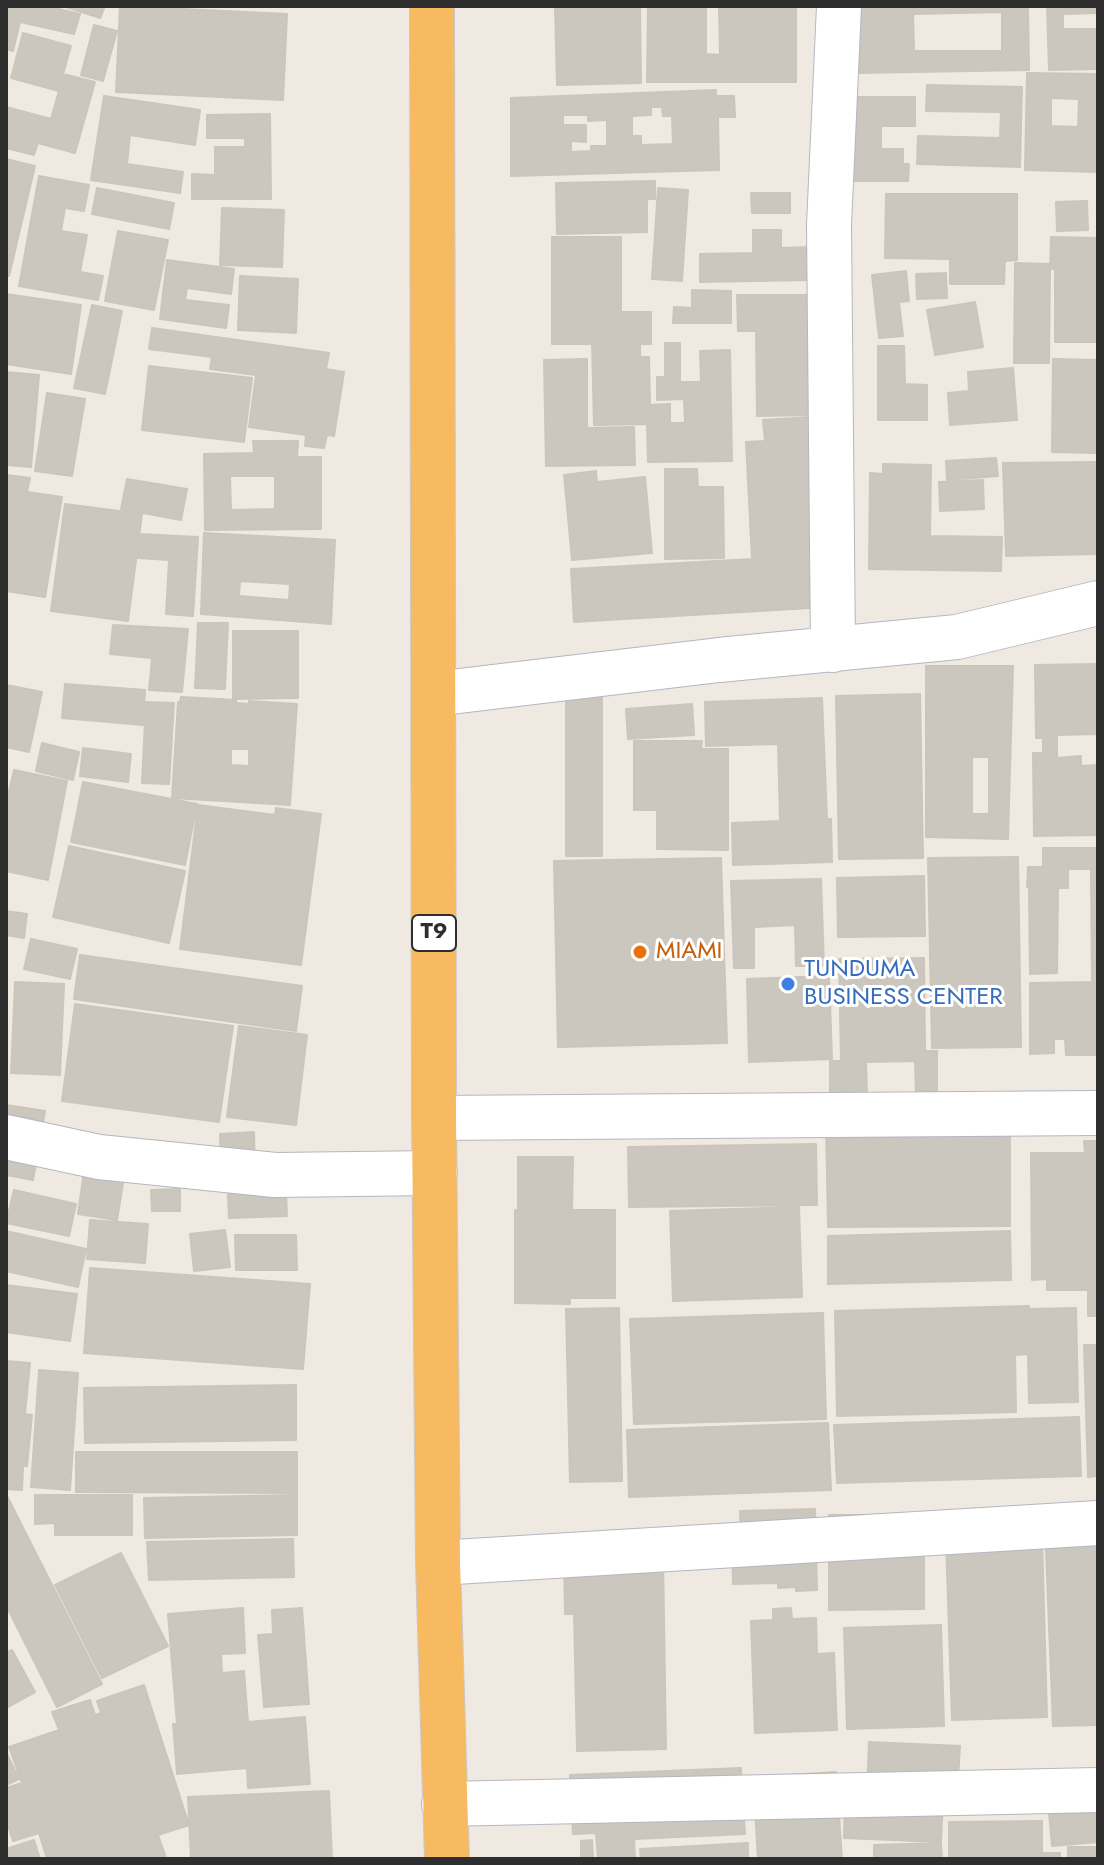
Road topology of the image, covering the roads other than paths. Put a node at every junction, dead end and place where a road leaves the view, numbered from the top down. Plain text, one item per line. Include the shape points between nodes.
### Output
1 (432, 6) edge
2 (839, 6) edge
3 (1098, 603) edge
4 (833, 650) junction
5 (434, 694) junction
6 (1098, 1113) edge
7 (434, 1118) junction
8 (6, 1137) edge
9 (435, 1173) junction
10 (1098, 1523) edge
11 (438, 1563) junction
12 (1098, 1790) edge
13 (444, 1804) junction
14 (447, 1859) edge

1 - 5 highway, T9
2 - 4 street via 829,225
3 - 4 street via 957,637
4 - 5 street
5 - 7 highway, T9
6 - 7 street
7 - 9 highway, T9
8 - 9 street via 99,1157 261,1174
9 - 11 highway, T9
10 - 11 street
11 - 13 highway, T9
12 - 13 street
13 - 14 highway, T9

